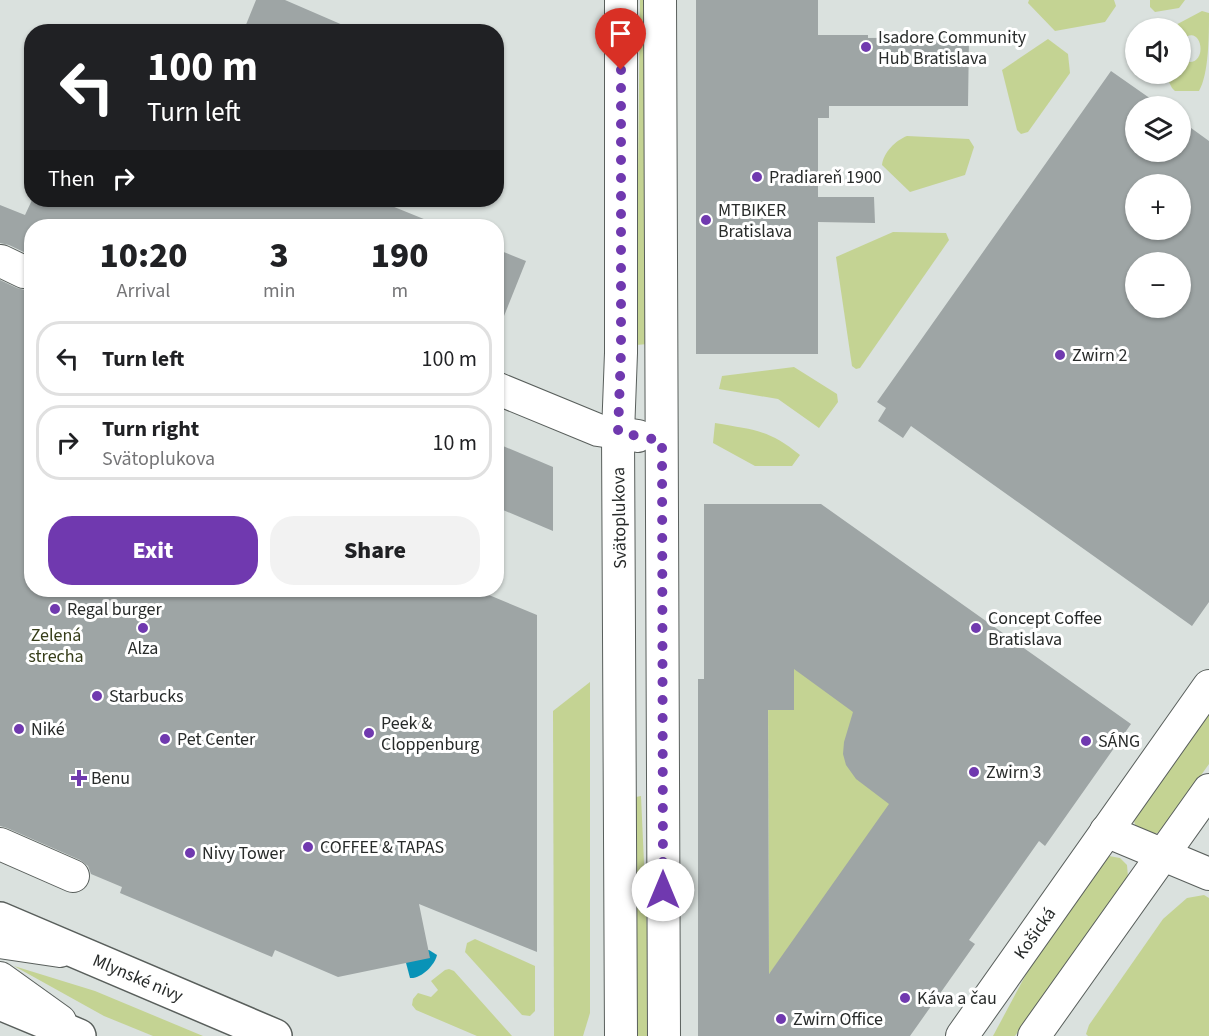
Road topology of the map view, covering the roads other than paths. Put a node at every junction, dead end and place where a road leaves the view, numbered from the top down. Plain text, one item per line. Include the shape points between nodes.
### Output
1 (621, 0) edge
2 (660, 0) edge
3 (504, 391) edge
4 (618, 432) junction
5 (662, 441) junction
6 (1209, 686) edge
7 (1209, 790) edge
8 (1107, 831) junction
9 (0, 844) edge
10 (1163, 855) junction
11 (1209, 874) edge
12 (73, 876) dead end
13 (0, 919) edge
14 (0, 942) edge
15 (85, 954) junction
16 (0, 978) edge
17 (0, 1003) edge
18 (617, 1031) edge
19 (80, 1036) edge
20 (275, 1036) edge
21 (664, 1036) edge
22 (962, 1036) edge
23 (1034, 1036) edge

1 - 4 street, Svätoplukova
2 - 5 street
3 - 4 street via 590,427
4 - 5 street
4 - 18 street, Svätoplukova
5 - 21 street
6 - 8 street, Košická
7 - 10 street
8 - 10 street
8 - 22 street, Košická
9 - 12 street
10 - 11 street
10 - 23 street
13 - 15 main road, Mlynské nivy
14 - 15 street
15 - 20 main road, Mlynské nivy
16 - 19 street
17 - 19 main road

